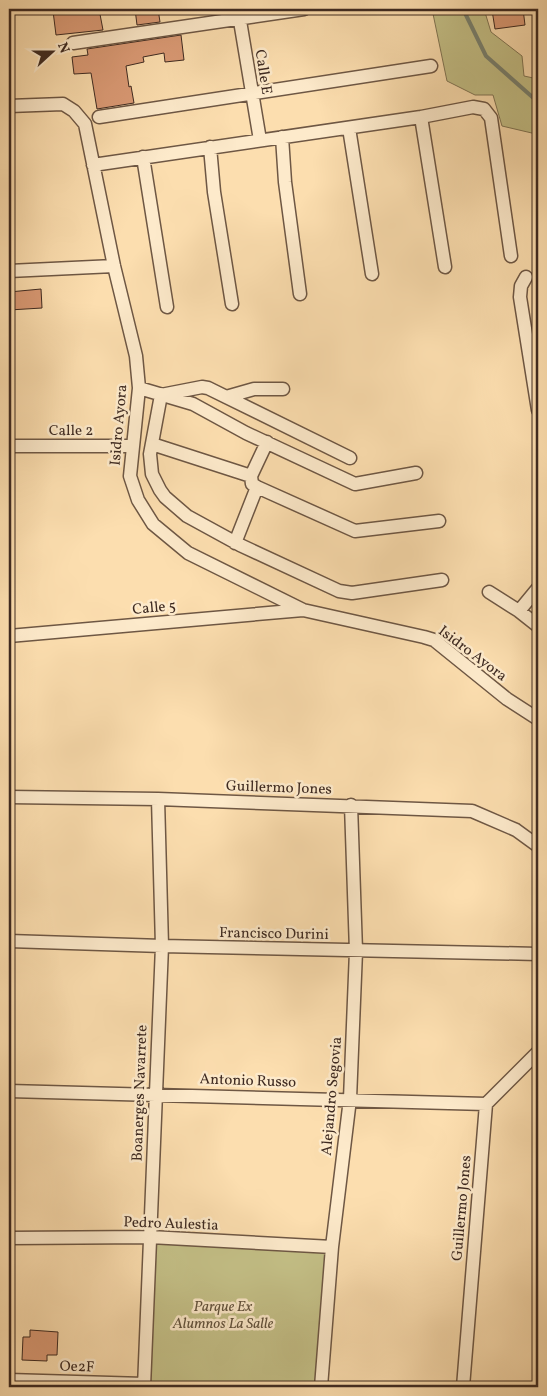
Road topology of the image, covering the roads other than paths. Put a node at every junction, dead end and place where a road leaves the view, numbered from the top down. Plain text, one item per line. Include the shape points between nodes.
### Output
1 (304, 9) edge
2 (238, 13) edge
3 (73, 43) dead end
4 (431, 66) dead end
5 (251, 93) junction
6 (9, 106) edge
7 (99, 117) dead end
8 (421, 117) junction
9 (349, 128) junction
10 (282, 137) junction
11 (260, 140) junction
12 (210, 147) junction
13 (143, 157) junction
14 (93, 165) junction
15 (511, 256) dead end
16 (114, 266) junction
17 (445, 266) dead end
18 (9, 272) edge
19 (372, 274) dead end
20 (526, 278) dead end
21 (300, 294) dead end
22 (232, 304) dead end
23 (167, 307) dead end
24 (533, 337) edge
25 (139, 388) junction
26 (283, 389) dead end
27 (161, 395) junction
28 (226, 397) junction
29 (538, 410) edge
30 (267, 442) junction
31 (152, 444) junction
32 (9, 446) edge
33 (132, 446) junction
34 (350, 458) dead end
35 (416, 473) dead end
36 (254, 481) junction
37 (438, 521) dead end
38 (235, 543) junction
39 (442, 580) dead end
40 (538, 588) edge
41 (489, 592) dead end
42 (303, 610) junction
43 (519, 611) junction
44 (538, 626) edge
45 (9, 636) edge
46 (538, 719) edge
47 (9, 797) edge
48 (158, 799) junction
49 (351, 805) junction
50 (538, 846) edge
51 (9, 941) edge
52 (162, 946) junction
53 (356, 951) junction
54 (538, 954) edge
55 (538, 1052) edge
56 (9, 1091) edge
57 (155, 1094) junction
58 (350, 1099) junction
59 (486, 1104) junction
60 (150, 1237) junction
61 (9, 1238) edge
62 (332, 1247) junction
63 (9, 1380) edge
64 (144, 1386) edge
65 (321, 1387) edge
66 (463, 1387) edge

1 - 2 street
2 - 3 street
2 - 5 street, Calle E
4 - 5 street
5 - 7 street
5 - 11 street, Calle E
6 - 14 street, Isidro Ayora via 63,104 74,111 85,124
8 - 9 street
8 - 15 street via 473,107 484,109 491,118
8 - 17 street
9 - 10 street
9 - 19 street
10 - 11 street
10 - 21 street
11 - 12 street
12 - 13 street
12 - 22 street
13 - 14 street
13 - 23 street
14 - 16 street, Isidro Ayora
16 - 18 street
16 - 25 street, Isidro Ayora via 136,356
20 - 24 street via 520,292
24 - 29 street
25 - 27 street
25 - 33 street, Isidro Ayora
26 - 28 street via 254,389
27 - 28 street via 202,387
27 - 30 street via 193,404
27 - 31 street
28 - 34 street
30 - 35 street via 354,484
30 - 36 street
31 - 36 street
31 - 38 street via 152,474 165,497 187,516
32 - 33 street, Calle 2
33 - 42 street, Isidro Ayora via 130,476 138,500 153,524 188,553
36 - 37 street via 355,531
36 - 38 street
38 - 39 street via 344,592
40 - 43 street
41 - 43 street
42 - 45 street, Calle 5
42 - 46 street, Isidro Ayora via 434,640 507,699
43 - 44 street
47 - 48 street, Guillermo Jones
48 - 49 street, Guillermo Jones
48 - 52 street, Boanerges Navarrete
49 - 50 street, Guillermo Jones via 472,811 516,830
49 - 53 street, Alejandro Segovia
51 - 52 street, Francisco Durini
52 - 53 street, Francisco Durini
52 - 57 street, Boanerges Navarrete
53 - 54 street, Francisco Durini
53 - 58 street, Alejandro Segovia
55 - 59 street
56 - 57 street, Antonio Russo
57 - 58 street, Antonio Russo
57 - 60 street, Boanerges Navarrete
58 - 59 street, Antonio Russo
58 - 62 street, Alejandro Segovia
59 - 66 street, Guillermo Jones
60 - 61 street, Pedro Aulestia
60 - 62 street, Pedro Aulestia
60 - 64 street, Boanerges Navarrete
62 - 65 street, Alejandro Segovia
63 - 64 street, Oe2F

